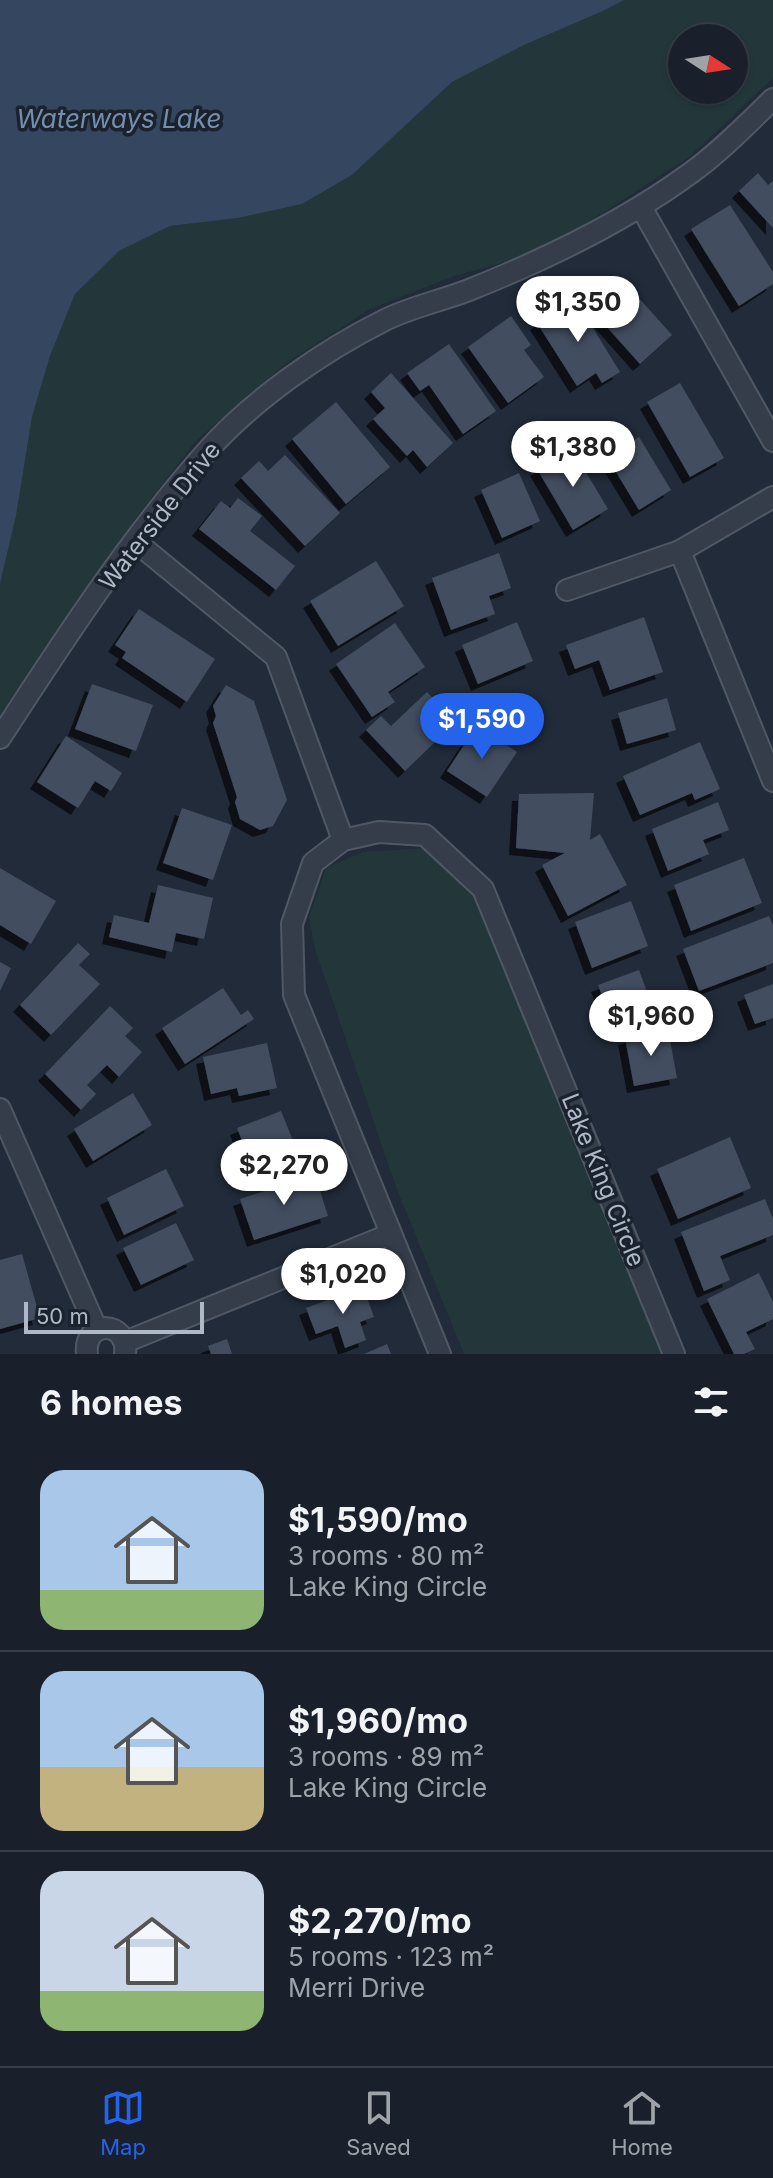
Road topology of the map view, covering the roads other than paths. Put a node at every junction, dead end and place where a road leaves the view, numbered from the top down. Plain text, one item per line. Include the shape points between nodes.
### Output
1 (773, 99) edge
2 (641, 207) junction
3 (773, 441) edge
4 (773, 497) edge
5 (136, 542) junction
6 (680, 551) junction
7 (567, 590) dead end
8 (0, 738) edge
9 (773, 781) edge
10 (343, 840) junction
11 (0, 1109) edge
12 (391, 1234) junction
13 (97, 1330) junction
14 (125, 1348) edge
15 (87, 1354) edge
16 (440, 1354) edge
17 (674, 1354) edge

1 - 2 street, Waterside Drive via 695,170
2 - 3 street
2 - 5 street, Waterside Drive via 469,290 385,320 321,358 270,394 210,448
4 - 6 street
5 - 8 street, Waterside Drive
5 - 10 street via 276,657
6 - 7 street
6 - 9 street
10 - 12 street, Lake King Circle via 313,863 292,924 294,995
10 - 17 street, Lake King Circle via 379,832 425,835 483,889
11 - 13 street
12 - 14 street
12 - 16 street, Lake King Circle
13 - 14 street via 115,1330
13 - 15 street via 88,1339

